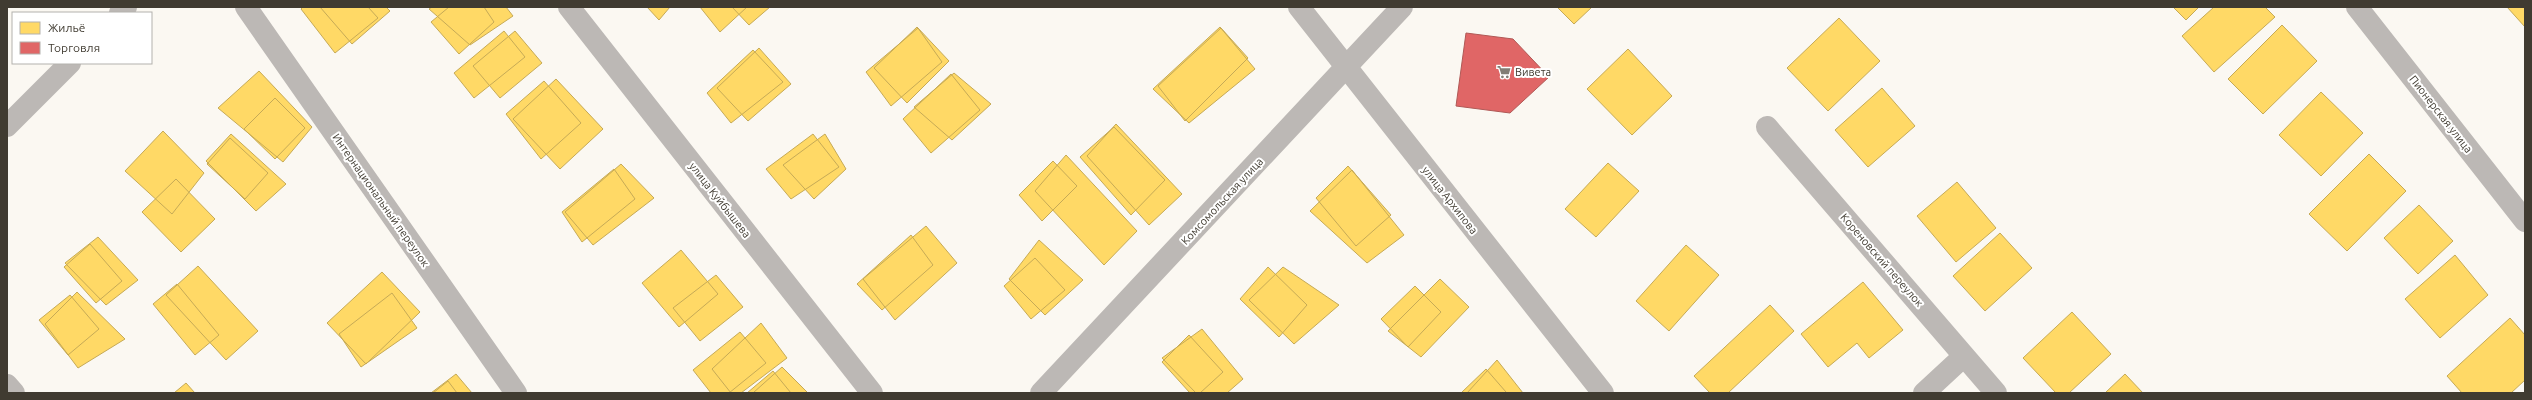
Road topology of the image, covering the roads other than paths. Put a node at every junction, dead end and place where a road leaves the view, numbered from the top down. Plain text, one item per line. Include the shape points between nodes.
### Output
1 (246, 7) edge
2 (569, 7) edge
3 (1299, 7) edge
4 (1402, 7) edge
5 (2357, 7) edge
6 (69, 64) edge
7 (1346, 68) junction
8 (7, 126) edge
9 (1767, 127) dead end
10 (2525, 220) edge
11 (1964, 356) junction
12 (7, 385) edge
13 (14, 393) edge
14 (516, 393) edge
15 (872, 393) edge
16 (1041, 393) edge
17 (1603, 393) edge
18 (1924, 393) edge
19 (1996, 393) edge

1 - 14 street, Интернациональный переулок
2 - 15 street, улица Куйбышева
3 - 7 street, улица Архипова
4 - 7 street, Комсомольская улица
5 - 10 street, Пионерская улица
6 - 8 street
7 - 16 street, Комсомольская улица
7 - 17 street, улица Архипова
9 - 11 street, Кореновский переулок
11 - 18 street
11 - 19 street, Кореновский переулок
12 - 13 street

